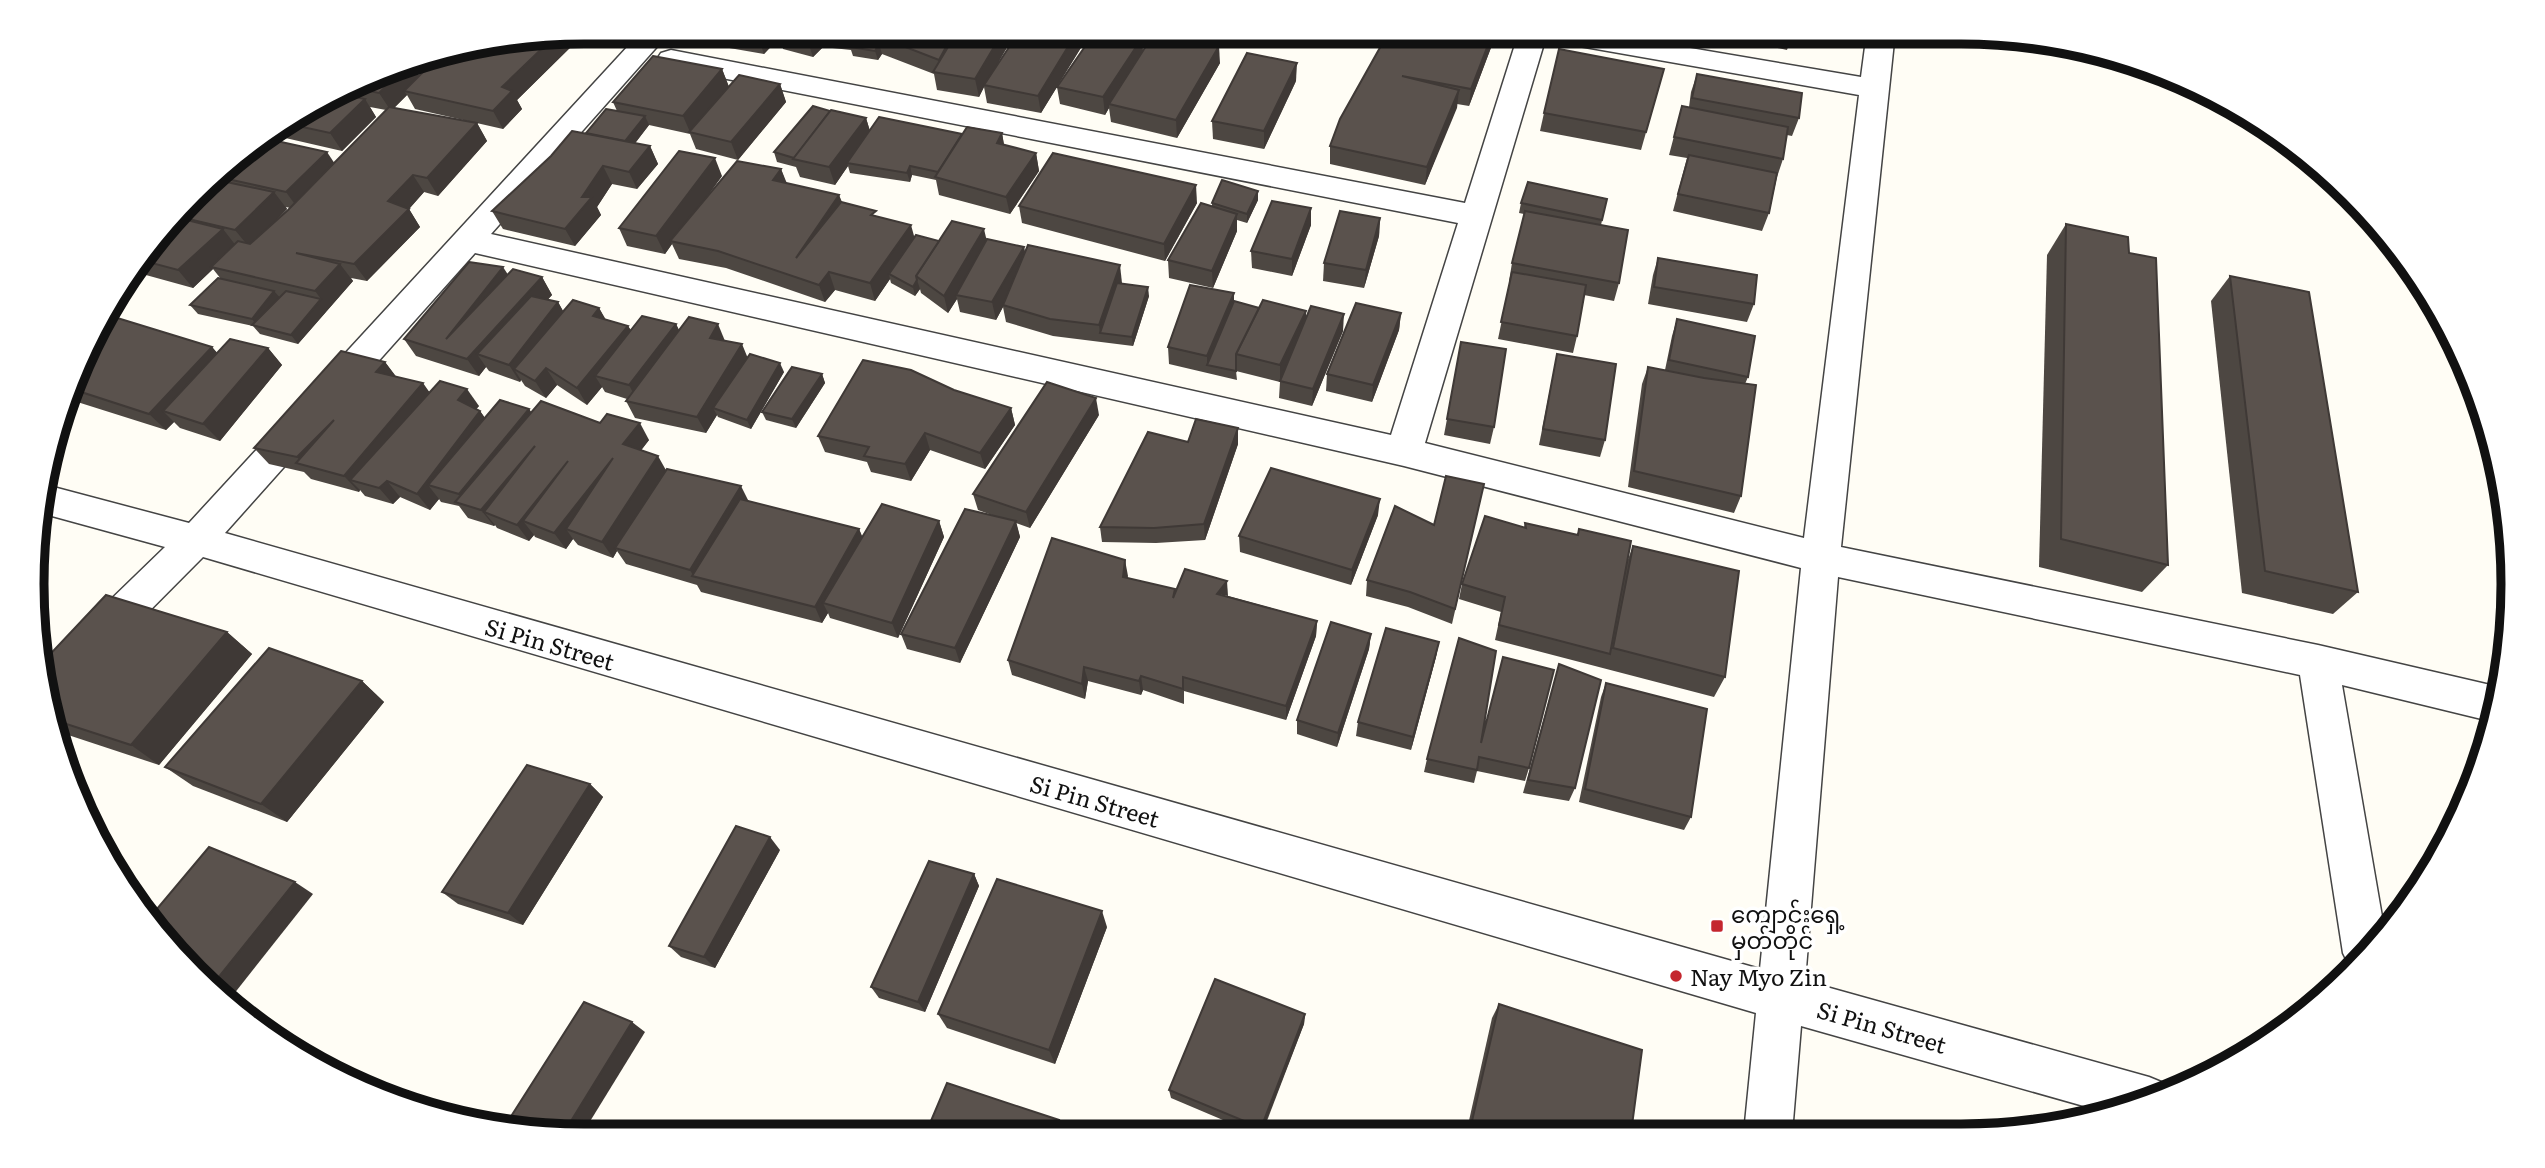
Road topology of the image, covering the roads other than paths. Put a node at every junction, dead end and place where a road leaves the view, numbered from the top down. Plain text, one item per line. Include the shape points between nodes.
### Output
1 (644, 44) edge
2 (656, 44) edge
3 (1529, 44) edge
4 (1619, 44) edge
5 (1880, 44) edge
6 (1874, 88) junction
7 (1476, 216) junction
8 (467, 240) junction
9 (1404, 452) junction
10 (50, 500) edge
11 (197, 540) junction
12 (1821, 558) junction
13 (2318, 662) junction
14 (53, 682) edge
15 (2488, 702) edge
16 (2364, 943) edge
17 (1781, 997) junction
18 (2133, 1097) edge
19 (1769, 1124) edge

1 - 8 street
2 - 7 street
3 - 7 street
4 - 6 street
5 - 6 street
6 - 12 street
7 - 9 street
8 - 9 street
8 - 11 street
9 - 12 street
10 - 11 street, Si Pin Street
11 - 14 street
11 - 17 street, Si Pin Street
12 - 13 street
12 - 17 street
13 - 15 street
13 - 16 street
17 - 18 street, Si Pin Street
17 - 19 street

